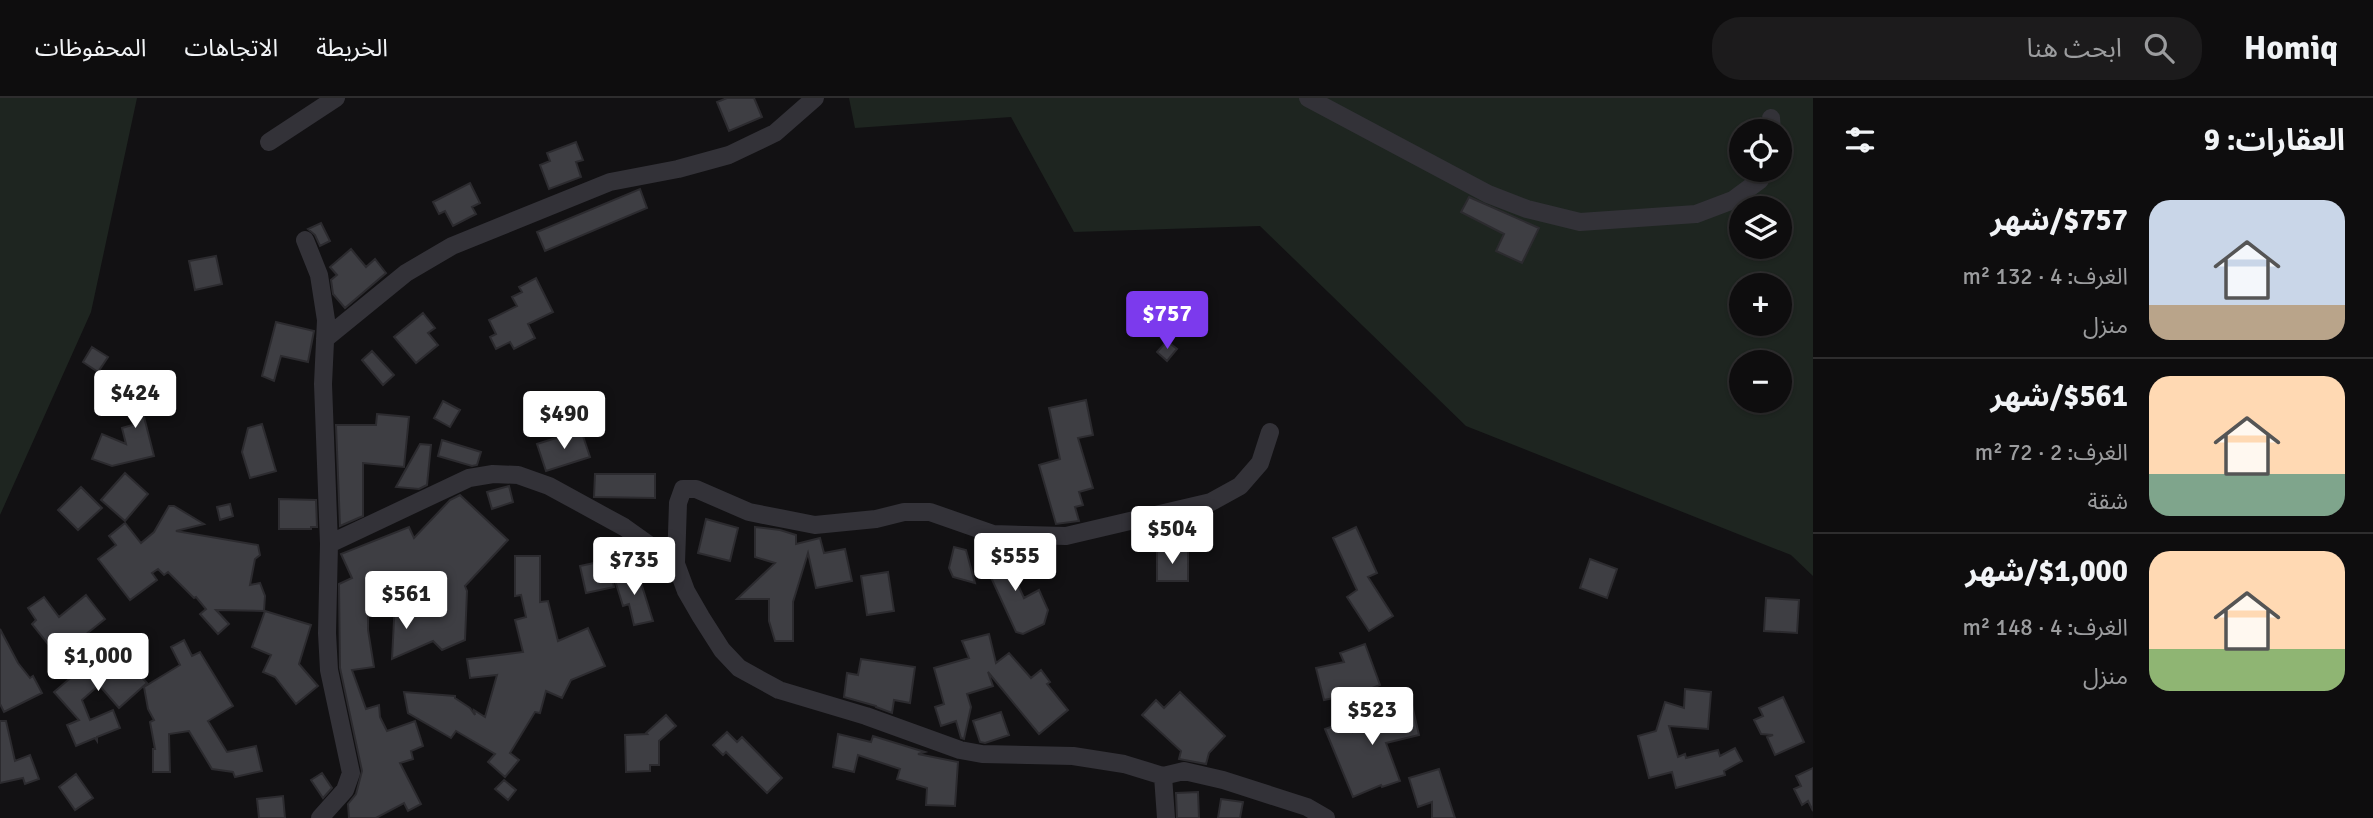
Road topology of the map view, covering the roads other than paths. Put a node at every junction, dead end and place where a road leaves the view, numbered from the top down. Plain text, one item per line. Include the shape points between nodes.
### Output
1 (336, 98) edge
2 (815, 98) edge
3 (1308, 98) edge
4 (269, 142) dead end
5 (1757, 182) edge
6 (305, 240) dead end
7 (325, 339) junction
8 (1270, 432) dead end
9 (329, 544) junction
10 (676, 564) junction
11 (1163, 776) junction
12 (320, 818) edge
13 (1166, 818) edge
14 (1326, 818) edge

1 - 4 street
2 - 7 street via 775,133 729,155 610,182 452,246 406,273
3 - 5 street via 1488,194 1580,222 1696,214 1733,200
6 - 7 street via 319,275
7 - 9 street
8 - 10 street via 1259,463 1240,486 1211,502 1066,536 993,534 930,512 815,526 749,513 696,489 683,489 678,503
9 - 10 street via 469,478 518,475 593,509
9 - 12 street via 329,670 351,773 345,790
10 - 11 street via 686,591 722,649 739,668 779,690 960,750 1073,756
11 - 13 street
11 - 14 street via 1184,772 1223,780 1307,807

